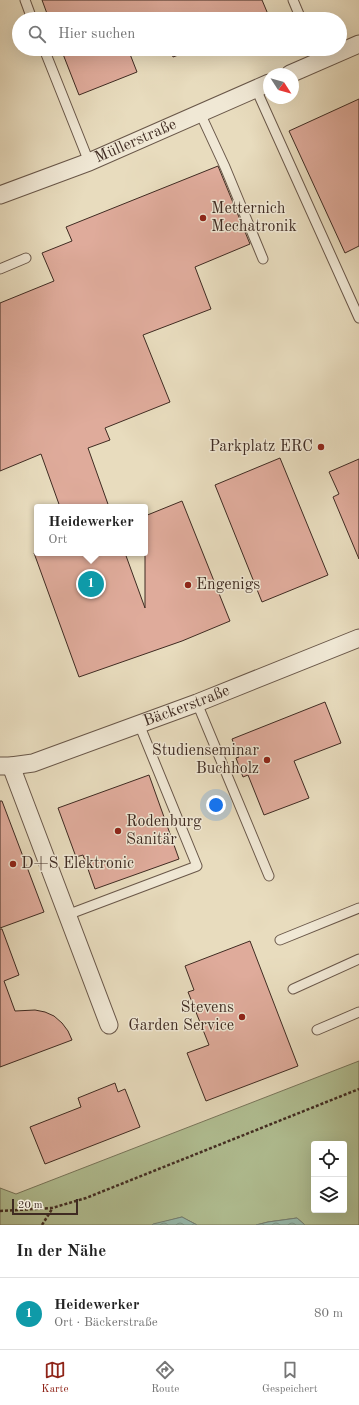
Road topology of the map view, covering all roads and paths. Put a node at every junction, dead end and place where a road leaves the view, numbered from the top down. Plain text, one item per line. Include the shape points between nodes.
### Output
1 (25, 0) edge
2 (293, 0) edge
3 (29, 12) edge
4 (298, 12) edge
5 (359, 44) edge
6 (347, 47) edge
7 (47, 56) edge
8 (315, 56) edge
9 (298, 68) edge
10 (262, 86) edge
11 (200, 113) junction
12 (89, 162) junction
13 (0, 195) edge
14 (26, 258) dead end
15 (263, 260) dead end
16 (0, 269) edge
17 (359, 318) edge
18 (359, 638) edge
19 (197, 703) junction
20 (139, 724) junction
21 (6, 766) edge
22 (269, 876) dead end
23 (359, 908) edge
24 (67, 915) junction
25 (280, 940) dead end
26 (359, 959) edge
27 (293, 989) dead end
28 (359, 1012) edge
29 (109, 1025) dead end
30 (318, 1030) dead end
31 (359, 1089) edge
32 (52, 1208) junction
33 (0, 1211) edge
34 (42, 1225) edge

1 - 3 lane
2 - 4 lane
5 - 6 street
7 - 12 lane
8 - 9 street
10 - 11 street, Müllerstraße
10 - 17 lane
11 - 12 street, Müllerstraße
11 - 15 lane
12 - 13 street, Müllerstraße
14 - 16 lane
18 - 19 street, Bäckerstraße
19 - 20 street, Bäckerstraße
19 - 22 lane
20 - 21 street, Bäckerstraße via 33,763
20 - 24 lane via 196,866
21 - 24 street, Bäckerstraße
23 - 25 lane
24 - 29 street, Bäckerstraße
26 - 27 lane
28 - 30 lane
31 - 32 path via 86,1198
32 - 33 path
32 - 34 path

